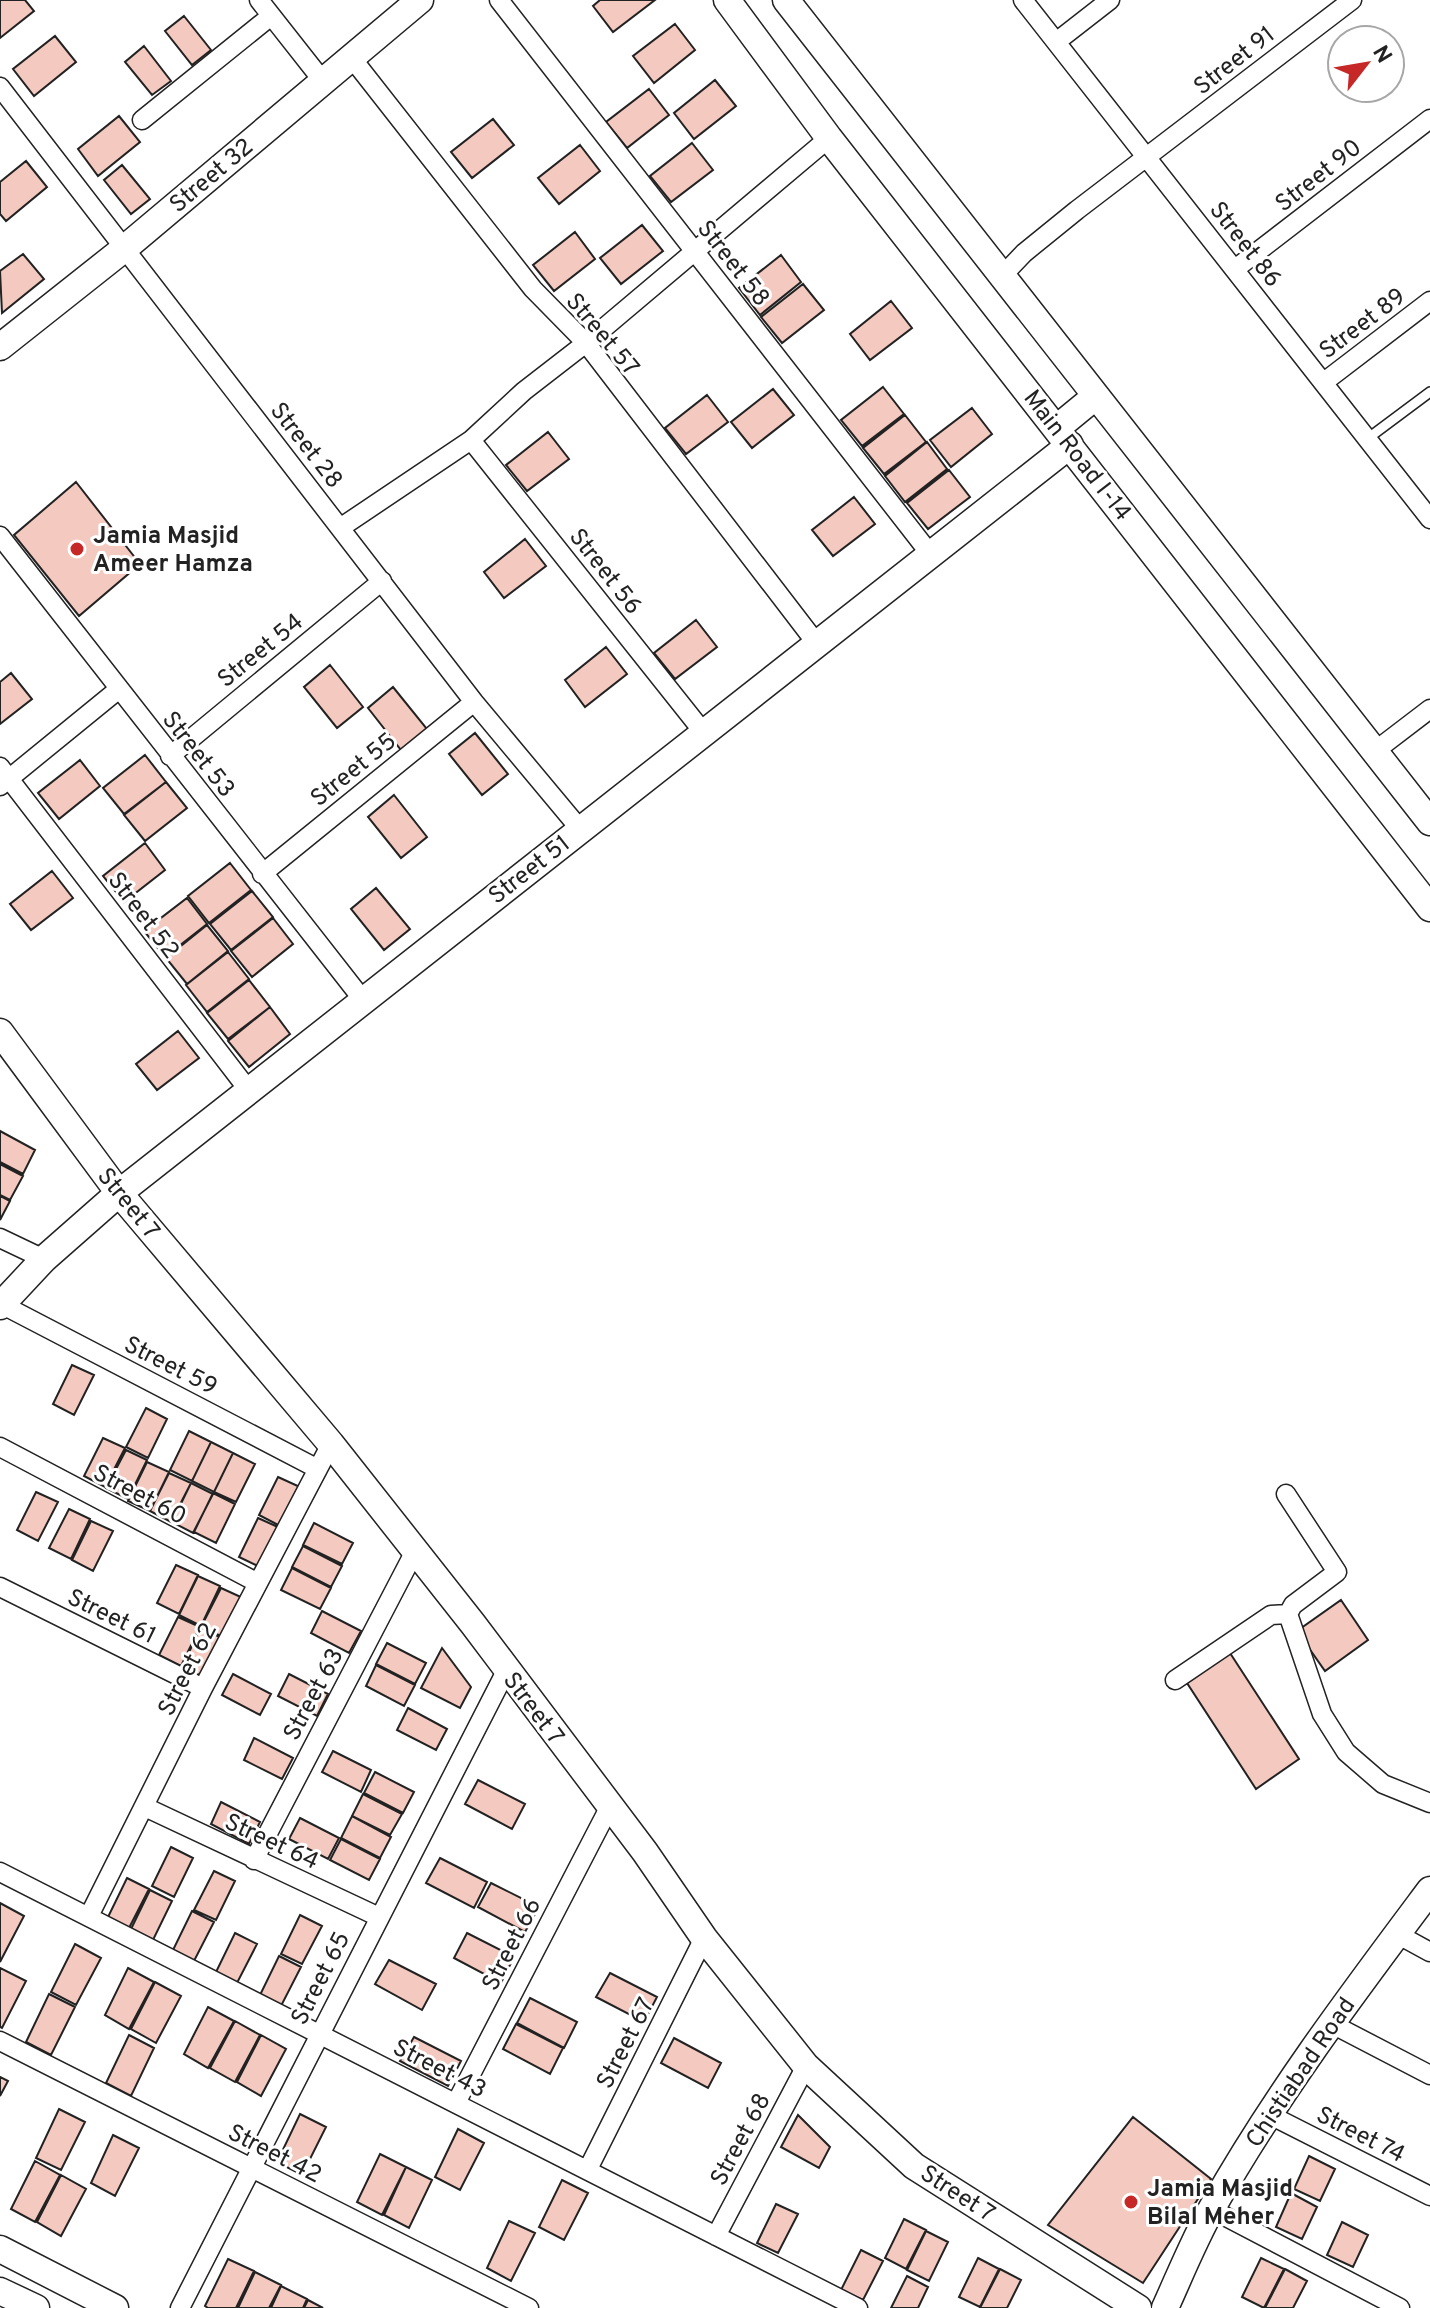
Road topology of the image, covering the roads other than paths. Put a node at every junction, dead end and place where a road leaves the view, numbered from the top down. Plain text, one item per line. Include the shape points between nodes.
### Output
1 (259, 0) edge
2 (420, 0) edge
3 (499, 0) edge
4 (727, 0) edge
5 (786, 0) edge
6 (1023, 0) edge
7 (1110, 0) edge
8 (1352, 0) edge
9 (271, 16) junction
10 (1056, 42) junction
11 (351, 57) junction
12 (322, 80) junction
13 (0, 87) edge
14 (1430, 119) edge
15 (142, 120) dead end
16 (829, 138) junction
17 (1146, 159) junction
18 (125, 248) junction
19 (694, 251) junction
20 (1235, 269) junction
21 (1002, 276) junction
22 (1430, 301) edge
23 (2, 343) edge
24 (586, 343) junction
25 (1324, 382) junction
26 (1430, 392) edge
27 (1096, 396) junction
28 (1064, 436) junction
29 (1367, 439) junction
30 (471, 440) junction
31 (1430, 519) edge
32 (340, 528) junction
33 (0, 536) edge
34 (931, 555) junction
35 (382, 581) junction
36 (817, 644) junction
37 (119, 689) junction
38 (474, 702) junction
39 (1430, 709) edge
40 (704, 733) junction
41 (1375, 751) junction
42 (170, 756) junction
43 (3, 777) edge
44 (1430, 822) edge
45 (580, 829) junction
46 (262, 874) junction
47 (1430, 908) edge
48 (363, 1000) junction
49 (3, 1045) edge
50 (250, 1092) junction
51 (119, 1193) junction
52 (0, 1238) edge
53 (44, 1259) junction
54 (1, 1305) edge
55 (331, 1444) junction
56 (0, 1447) edge
57 (318, 1469) junction
58 (1286, 1494) dead end
59 (415, 1551) junction
60 (258, 1583) junction
61 (0, 1587) edge
62 (1288, 1614) junction
63 (506, 1671) junction
64 (1175, 1680) dead end
65 (203, 1688) junction
66 (1430, 1803) edge
67 (610, 1806) junction
68 (145, 1807) junction
69 (254, 1860) junction
70 (0, 1872) edge
71 (1430, 1890) edge
72 (89, 1916) junction
73 (379, 1917) junction
74 (1397, 1934) junction
75 (704, 1938) junction
76 (1430, 1952) edge
77 (1330, 2023) junction
78 (318, 2034) junction
79 (0, 2041) edge
80 (806, 2066) junction
81 (1430, 2075) edge
82 (456, 2103) junction
83 (1270, 2115) junction
84 (251, 2168) junction
85 (588, 2169) junction
86 (1430, 2196) edge
87 (1211, 2209) junction
88 (716, 2236) junction
89 (0, 2249) edge
90 (0, 2291) edge
91 (36, 2308) edge
92 (115, 2308) edge
93 (180, 2308) edge
94 (529, 2308) edge
95 (858, 2308) edge
96 (1138, 2308) edge
97 (1165, 2308) edge
98 (1400, 2308) edge

1 - 9 street
2 - 11 street, Street 32
3 - 19 street, Street 58
4 - 16 street, Main Road I-14
5 - 21 street
6 - 10 street, Street 86
7 - 10 street
8 - 17 street, Street 91
9 - 12 street
9 - 15 street
10 - 17 street, Street 86
11 - 12 street, Street 32
11 - 24 street, Street 57 via 533,289
12 - 18 street, Street 32
13 - 18 street, Street 28
14 - 20 street, Street 90
16 - 19 street
16 - 28 street, Main Road I-14
17 - 20 street, Street 86
17 - 21 street, Street 91 via 1051,231
18 - 23 street, Street 32
18 - 32 street, Street 28
19 - 24 street
19 - 34 street, Street 58
20 - 25 street, Street 86
21 - 27 street
22 - 25 street, Street 89
24 - 30 street
24 - 36 street, Street 57
25 - 29 street, Street 86
26 - 29 lane
27 - 28 street, Street 51
27 - 41 street
28 - 34 street, Street 51
28 - 47 street, Main Road I-14
29 - 31 street, Street 86
30 - 32 street
30 - 40 street, Street 56
32 - 35 street, Street 28
33 - 37 street, Street 53
34 - 36 street, Street 51
35 - 38 street, Street 28
35 - 42 street, Street 54
36 - 40 street, Street 51
37 - 42 street, Street 53
37 - 43 street
38 - 45 street, Street 28
38 - 46 street, Street 55
39 - 41 street
40 - 45 street, Street 51
41 - 44 street
42 - 46 street, Street 53
43 - 50 street, Street 52
45 - 48 street, Street 51
46 - 48 street, Street 53
48 - 50 street, Street 51
49 - 51 street, Street 7
50 - 51 street, Street 51
51 - 53 street, Street 51
51 - 55 street, Street 7
52 - 53 street
53 - 54 street, Street 51
54 - 57 street, Street 59
55 - 57 street, Street 62
55 - 59 street, Street 7
56 - 60 street, Street 60
57 - 60 street, Street 62
58 - 62 street via 1337,1572
59 - 63 street, Street 7
59 - 69 street, Street 63
60 - 65 street, Street 62
61 - 65 street, Street 61
62 - 64 street via 1271,1615
62 - 66 street via 1322,1714 1346,1752 1383,1784
63 - 67 street, Street 7
63 - 73 street, Street 65
65 - 68 street, Street 62
67 - 75 street, Street 7
67 - 82 street, Street 66
68 - 69 street, Street 64
68 - 72 street, Street 62
69 - 73 street, Street 64
70 - 72 street, Street 43
71 - 74 street, Chistiabad Road
72 - 78 street, Street 43
73 - 78 street, Street 65
74 - 76 street
74 - 77 street, Chistiabad Road
75 - 80 street, Street 7
75 - 85 street, Street 67
77 - 81 street
77 - 83 street, Chistiabad Road
78 - 82 street, Street 43
78 - 84 street, Street 65
79 - 84 street, Street 42
80 - 88 street, Street 68
80 - 96 street, Street 7 via 914,2166
82 - 85 street, Street 43
83 - 86 street, Street 74
83 - 87 street, Chistiabad Road
84 - 93 street, Street 65
84 - 94 street, Street 42
85 - 88 street, Street 43
87 - 97 street, Chistiabad Road
87 - 98 street
88 - 95 street, Street 43
89 - 92 street
90 - 91 street

